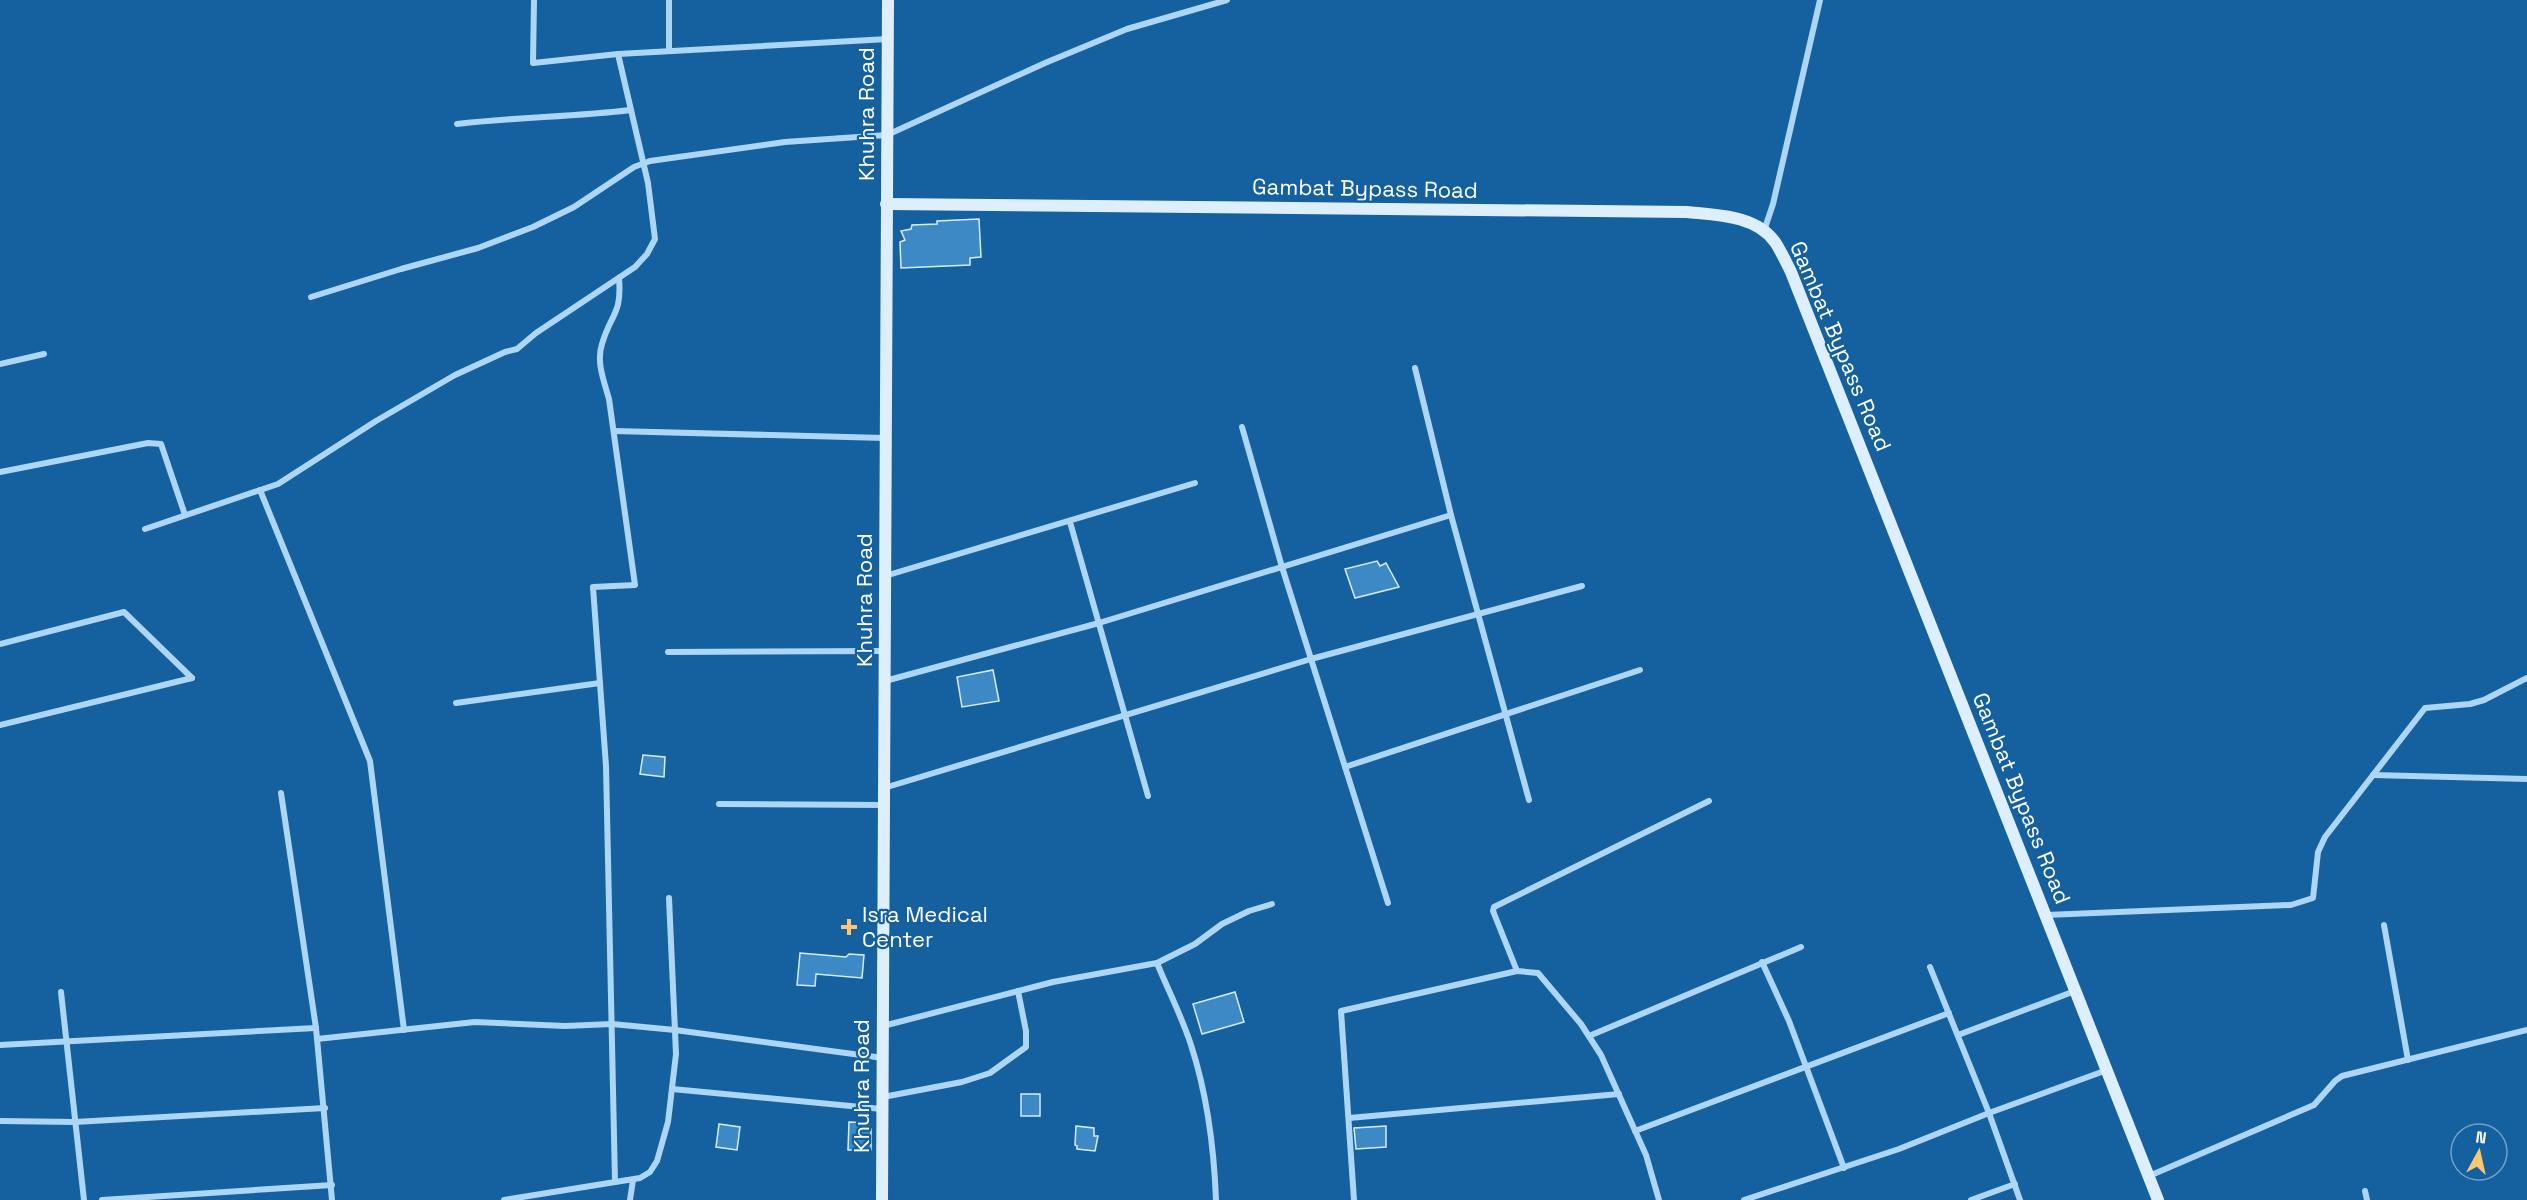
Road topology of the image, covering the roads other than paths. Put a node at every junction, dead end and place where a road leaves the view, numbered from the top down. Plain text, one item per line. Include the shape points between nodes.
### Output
1 (534, 0) edge
2 (669, 0) edge
3 (888, 0) edge
4 (1227, 0) edge
5 (1820, 0) edge
6 (888, 39) junction
7 (669, 51) junction
8 (618, 54) junction
9 (632, 110) junction
10 (458, 124) dead end
11 (887, 135) junction
12 (644, 163) junction
13 (886, 204) junction
14 (1764, 231) junction
15 (619, 278) junction
16 (312, 297) dead end
17 (44, 354) dead end
18 (0, 364) edge
19 (1416, 368) dead end
20 (1242, 427) dead end
21 (614, 431) junction
22 (885, 438) junction
23 (0, 472) edge
24 (1195, 483) dead end
25 (260, 490) junction
26 (185, 515) junction
27 (1451, 515) junction
28 (1070, 522) junction
29 (145, 529) dead end
30 (1282, 567) junction
31 (885, 576) junction
32 (1582, 586) dead end
33 (1478, 616) junction
34 (1098, 623) junction
35 (0, 644) edge
36 (884, 651) junction
37 (669, 652) dead end
38 (1311, 659) junction
39 (1640, 670) dead end
40 (2527, 678) edge
41 (884, 681) junction
42 (600, 683) junction
43 (456, 703) dead end
44 (1505, 714) junction
45 (1125, 717) junction
46 (0, 725) edge
47 (1345, 767) junction
48 (2373, 775) junction
49 (2527, 778) edge
50 (884, 788) junction
51 (281, 793) dead end
52 (1148, 796) dead end
53 (1529, 800) dead end
54 (1709, 801) dead end
55 (719, 804) dead end
56 (884, 805) junction
57 (669, 898) dead end
58 (1388, 903) dead end
59 (1272, 904) dead end
60 (2046, 915) junction
61 (2384, 925) dead end
62 (1801, 946) dead end
63 (1762, 962) junction
64 (1157, 963) junction
65 (1930, 967) dead end
66 (1517, 971) junction
67 (2076, 990) junction
68 (1018, 991) junction
69 (61, 992) dead end
70 (1949, 1013) junction
71 (612, 1024) junction
72 (883, 1026) junction
73 (316, 1028) junction
74 (404, 1030) junction
75 (675, 1030) junction
76 (2527, 1030) edge
77 (1958, 1035) junction
78 (1589, 1036) junction
79 (317, 1039) junction
80 (66, 1042) junction
81 (0, 1045) edge
82 (883, 1058) junction
83 (2408, 1060) junction
84 (1806, 1066) junction
85 (2107, 1070) junction
86 (672, 1089) junction
87 (1619, 1094) junction
88 (882, 1103) junction
89 (325, 1108) junction
90 (1989, 1113) junction
91 (1349, 1118) junction
92 (0, 1121) edge
93 (75, 1122) junction
94 (1635, 1131) junction
95 (1844, 1167) junction
96 (2149, 1176) junction
97 (633, 1180) junction
98 (615, 1182) junction
99 (2015, 1184) junction
100 (332, 1185) junction
101 (2365, 1191) dead end
102 (84, 1200) edge
103 (102, 1200) edge
104 (332, 1200) edge
105 (504, 1200) edge
106 (630, 1200) edge
107 (882, 1200) edge
108 (1216, 1200) edge
109 (1354, 1200) edge
110 (1659, 1200) edge
111 (1744, 1200) edge
112 (1971, 1200) edge
113 (2020, 1200) edge
114 (2158, 1200) edge
115 (2367, 1200) edge

1 - 8 street via 533,63
2 - 7 street
3 - 6 street, Khuhra Road
4 - 11 street via 1127,29
5 - 14 street
6 - 7 street
6 - 11 street, Khuhra Road
7 - 8 street
8 - 9 street
9 - 10 street
9 - 12 street
11 - 12 street via 785,142
11 - 13 street, Khuhra Road
12 - 15 street via 655,239 635,267
12 - 16 street via 574,207 533,227 478,248
13 - 14 street, Gambat Bypass Road via 1687,212 1733,218
13 - 22 street, Khuhra Road
14 - 60 street, Gambat Bypass Road via 1791,272
15 - 21 street via 619,308 601,345 600,369
15 - 25 street via 517,350 455,375 278,484
17 - 18 street
19 - 27 street
20 - 30 street
21 - 22 street
21 - 42 street via 635,585 593,587
22 - 31 street, Khuhra Road
23 - 26 street via 148,443 161,444
24 - 28 street
25 - 26 street
25 - 74 street via 370,761
26 - 29 street
27 - 30 street
27 - 33 street
28 - 31 street
28 - 34 street
30 - 34 street
30 - 38 street
31 - 36 street, Khuhra Road
32 - 33 street
33 - 38 street
33 - 44 street
34 - 41 street
34 - 45 street
35 - 46 street via 124,612 192,678
36 - 37 street
36 - 41 street, Khuhra Road
38 - 45 street
38 - 47 street
39 - 44 street
40 - 48 street via 2484,700 2425,708
41 - 50 street, Khuhra Road
42 - 43 street
42 - 71 street via 606,766
44 - 47 street
44 - 53 street
45 - 50 street
45 - 52 street
47 - 58 street
48 - 49 street
48 - 60 street via 2325,837 2318,852 2313,898 2301,903
50 - 56 street, Khuhra Road
51 - 73 street
54 - 66 street via 1494,907 1495,920
55 - 56 street
56 - 72 street, Khuhra Road
57 - 75 street
59 - 64 street via 1222,924 1195,944
60 - 67 street, Gambat Bypass Road
61 - 83 street
62 - 63 street
63 - 78 street
63 - 84 street
64 - 68 street
64 - 108 street via 1201,1080
65 - 70 street
66 - 78 street via 1538,974
66 - 91 street via 1341,1011
67 - 77 street
67 - 85 street, Gambat Bypass Road
68 - 72 street
68 - 88 street via 1026,1047 990,1073
69 - 80 street
70 - 77 street
70 - 84 street
71 - 74 street via 475,1022
71 - 75 street
71 - 98 street
72 - 82 street, Khuhra Road
73 - 79 street
73 - 80 street
74 - 79 street
75 - 82 street
75 - 86 street
76 - 83 street
77 - 90 street
78 - 87 street
79 - 89 street
80 - 81 street
80 - 93 street
82 - 88 street, Khuhra Road
83 - 96 street via 2342,1076 2314,1105
84 - 94 street
84 - 95 street
85 - 90 street
85 - 96 street, Gambat Bypass Road
86 - 88 street
86 - 97 street via 657,1161 650,1172
87 - 91 street
87 - 94 street
88 - 107 street, Khuhra Road
89 - 93 street
89 - 100 street
90 - 95 street
90 - 99 street
91 - 109 street
92 - 93 street
93 - 102 street
94 - 110 street
95 - 111 street
96 - 114 street, Gambat Bypass Road
97 - 98 street
97 - 106 street
98 - 105 street
99 - 112 street
99 - 113 street
100 - 103 street
100 - 104 street
101 - 115 street

